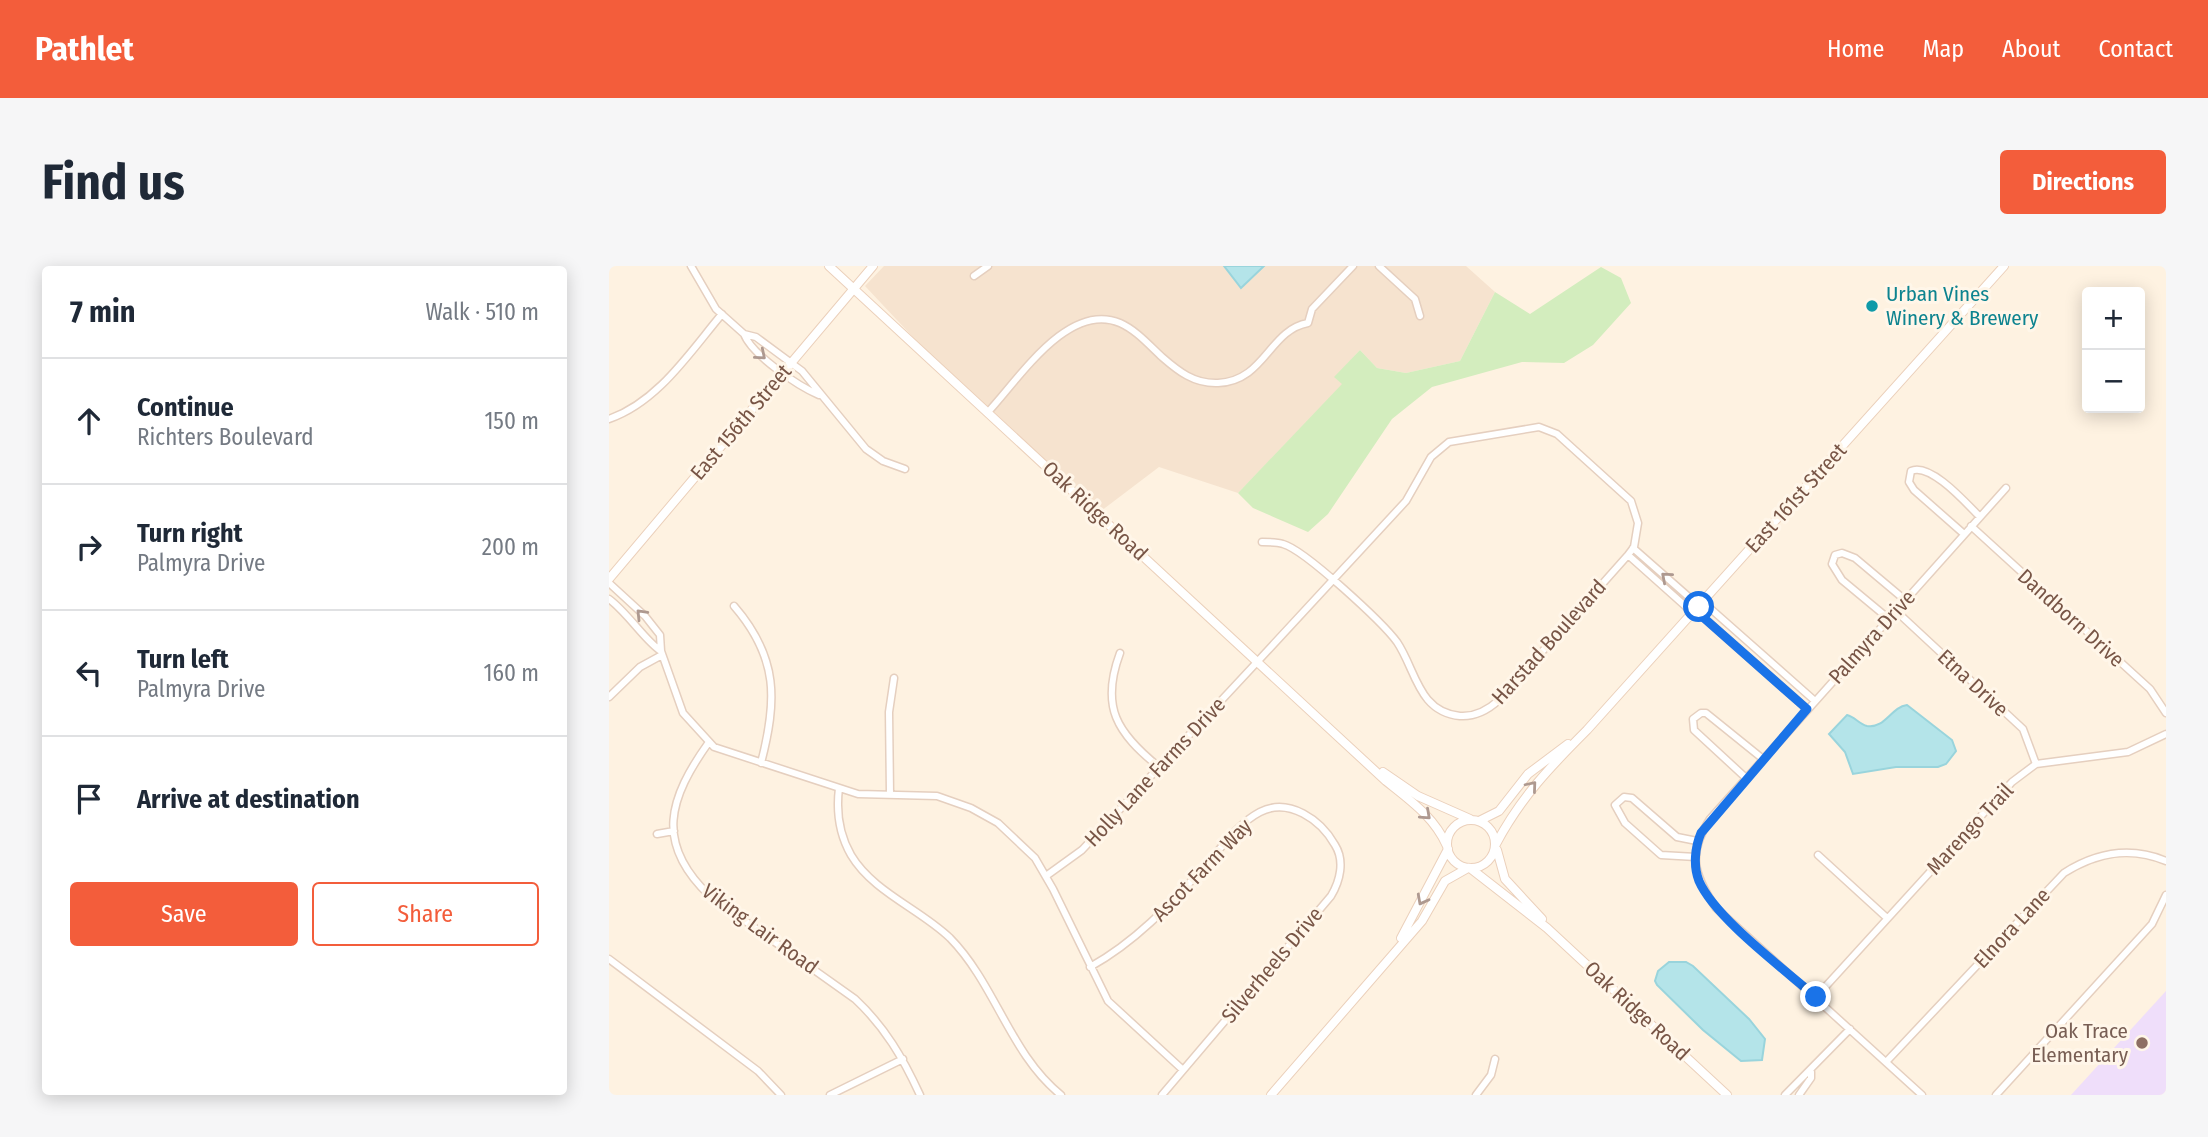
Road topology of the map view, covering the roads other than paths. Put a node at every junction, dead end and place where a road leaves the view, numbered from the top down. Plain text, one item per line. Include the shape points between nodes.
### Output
1 (691, 266) edge
2 (829, 266) edge
3 (873, 266) edge
4 (988, 266) edge
5 (1353, 266) edge
6 (1379, 266) edge
7 (2004, 266) edge
8 (974, 276) dead end
9 (853, 288) junction
10 (722, 314) junction
11 (1420, 316) dead end
12 (744, 334) junction
13 (791, 362) junction
14 (784, 372) junction
15 (819, 395) junction
16 (988, 412) junction
17 (609, 419) edge
18 (905, 469) dead end
19 (2006, 488) dead end
20 (1980, 516) junction
21 (1971, 526) junction
22 (1964, 534) junction
23 (1262, 542) dead end
24 (1633, 548) junction
25 (1627, 555) junction
26 (1332, 580) junction
27 (609, 581) edge
28 (609, 599) edge
29 (1905, 600) junction
30 (734, 606) dead end
31 (1698, 608) junction
32 (1896, 611) junction
33 (1889, 619) junction
34 (661, 653) junction
35 (1119, 653) dead end
36 (1258, 661) junction
37 (894, 678) dead end
38 (609, 697) edge
39 (1815, 701) junction
40 (1807, 709) junction
41 (2166, 713) edge
42 (1587, 730) junction
43 (2166, 734) edge
44 (709, 742) junction
45 (1361, 756) junction
46 (1763, 759) junction
47 (761, 763) junction
48 (2036, 764) junction
49 (1159, 768) junction
50 (1747, 778) junction
51 (839, 788) junction
52 (890, 794) junction
53 (1475, 820) junction
54 (1320, 826) joint
55 (674, 831) junction
56 (657, 834) dead end
57 (1697, 841) junction
58 (1496, 844) junction
59 (1447, 848) junction
60 (1818, 855) dead end
61 (1696, 858) junction
62 (2166, 861) edge
63 (1469, 868) junction
64 (1046, 876) junction
65 (2166, 895) edge
66 (1887, 918) junction
67 (1547, 928) junction
68 (1394, 950) junction
69 (609, 959) edge
70 (1090, 967) junction
71 (1816, 997) junction
72 (1850, 1029) junction
73 (903, 1059) junction
74 (1495, 1059) dead end
75 (1886, 1062) junction
76 (1183, 1070) junction
77 (1811, 1072) junction
78 (781, 1095) edge
79 (830, 1095) edge
80 (920, 1095) edge
81 (1061, 1095) edge
82 (1161, 1095) edge
83 (1271, 1095) edge
84 (1476, 1095) edge
85 (1727, 1095) edge
86 (1785, 1095) edge
87 (1799, 1095) edge
88 (1922, 1095) edge
89 (1996, 1095) edge

1 - 10 street
2 - 9 street, Oak Ridge Road
3 - 9 street, East 156th Street
4 - 8 street
5 - 16 street via 1312,309 1308,323 1294,326 1245,376 1213,383 1193,379 1122,323 1104,319 1081,322 1060,333
6 - 11 street via 1415,299
7 - 31 street, East 161st Street
9 - 13 street, East 156th Street
9 - 16 street, Oak Ridge Road
10 - 12 street
10 - 17 street via 666,381
12 - 13 street via 756,337
12 -> 14 street via 748,345
13 - 14 street, East 156th Street
13 - 15 street
14 - 15 street
14 - 27 street, East 156th Street
15 - 18 street via 866,449
16 - 36 street, Oak Ridge Road
19 - 20 street, Palmyra Drive
20 - 21 street, Palmyra Drive
20 - 22 street via 1930,471 1911,471 1909,482 1914,491
21 - 22 street, Palmyra Drive
21 - 41 street, Dandborn Drive via 2150,689
22 - 29 street, Palmyra Drive
23 - 26 street via 1284,544 1303,554
24 - 25 street, Harstad Boulevard
24 - 26 street, Holly Lane Farms Drive via 1638,523 1631,501 1557,434 1539,427 1449,442 1431,457 1406,501
31 -> 24 street
25 - 26 street, Harstad Boulevard via 1490,709 1463,716 1441,710 1425,698 1398,643
25 - 31 street
26 - 36 street, Holly Lane Farms Drive
34 -> 27 street via 660,635
28 - 34 street
29 - 32 street, Palmyra Drive
29 - 33 street via 1855,558 1842,552 1835,555 1832,564 1842,580
30 - 47 street via 757,637 774,698
31 - 39 street
31 - 40 street
31 - 42 street, East 161st Street
32 - 33 street, Palmyra Drive
32 - 48 street, Etna Drive via 2023,729
33 - 39 street, Palmyra Drive
34 - 38 street
34 - 44 street via 683,713
35 - 49 street via 1110,678 1111,703 1119,726 1134,747
36 - 45 street, Oak Ridge Road
36 - 49 street, Holly Lane Farms Drive
37 - 52 street via 889,712
39 - 40 street, Palmyra Drive
40 - 46 street, Palmyra Drive
42 - 53 street, East 161st Street via 1528,775 1499,811
58 -> 42 street, East 161st Street via 1515,807
43 - 48 street via 2128,752
44 - 47 street
44 - 55 street, Viking Lair Road via 687,772 675,799
45 - 53 street, Oak Ridge Road via 1418,796
45 -> 59 street, Oak Ridge Road via 1437,825
46 - 50 street, Palmyra Drive
46 - 50 street via 1706,713 1693,719 1694,730
47 - 51 street
48 - 66 street, Marengo Trail via 2012,782
49 - 64 street, Holly Lane Farms Drive via 1082,850
50 - 57 street, Palmyra Drive
51 - 52 street via 858,794
51 - 81 street via 836,811 853,858 949,938 980,977 1024,1054
52 - 64 street via 937,796 971,808 1019,842
53 - 58 street via 1491,830
53 - 59 street via 1451,831
54 - 70 street, Ascot Farm Way via 1292,808 1261,811 1146,927
54 - 76 street, Silverheels Drive via 1341,857 1337,886
55 - 56 street
55 - 73 street, Viking Lair Road via 689,876 710,896 855,999 888,1033
57 - 61 street
57 - 61 street via 1677,837 1632,798 1624,797 1615,804 1625,822 1661,855
58 - 63 street via 1490,860
58 - 67 street, Oak Ridge Road via 1504,879
59 - 63 street via 1454,861
59 -> 68 street
60 - 66 street
61 - 71 street via 1700,884 1716,908
62 - 75 street, Elnora Lane via 2140,853 2106,854 2064,873
63 - 67 street, Oak Ridge Road
63 - 68 street via 1445,881 1422,921
64 - 70 street
65 - 89 street via 2152,924
66 - 71 street, Marengo Trail
67 - 85 street, Oak Ridge Road
68 - 83 street
69 - 78 street via 758,1071
70 - 76 street via 1108,1001
71 - 72 street
72 - 75 street
72 - 77 street
73 - 79 street
73 - 80 street, Viking Lair Road
74 - 84 street via 1492,1075
75 - 88 street
76 - 82 street, Silverheels Drive
77 - 86 street
77 - 87 street

